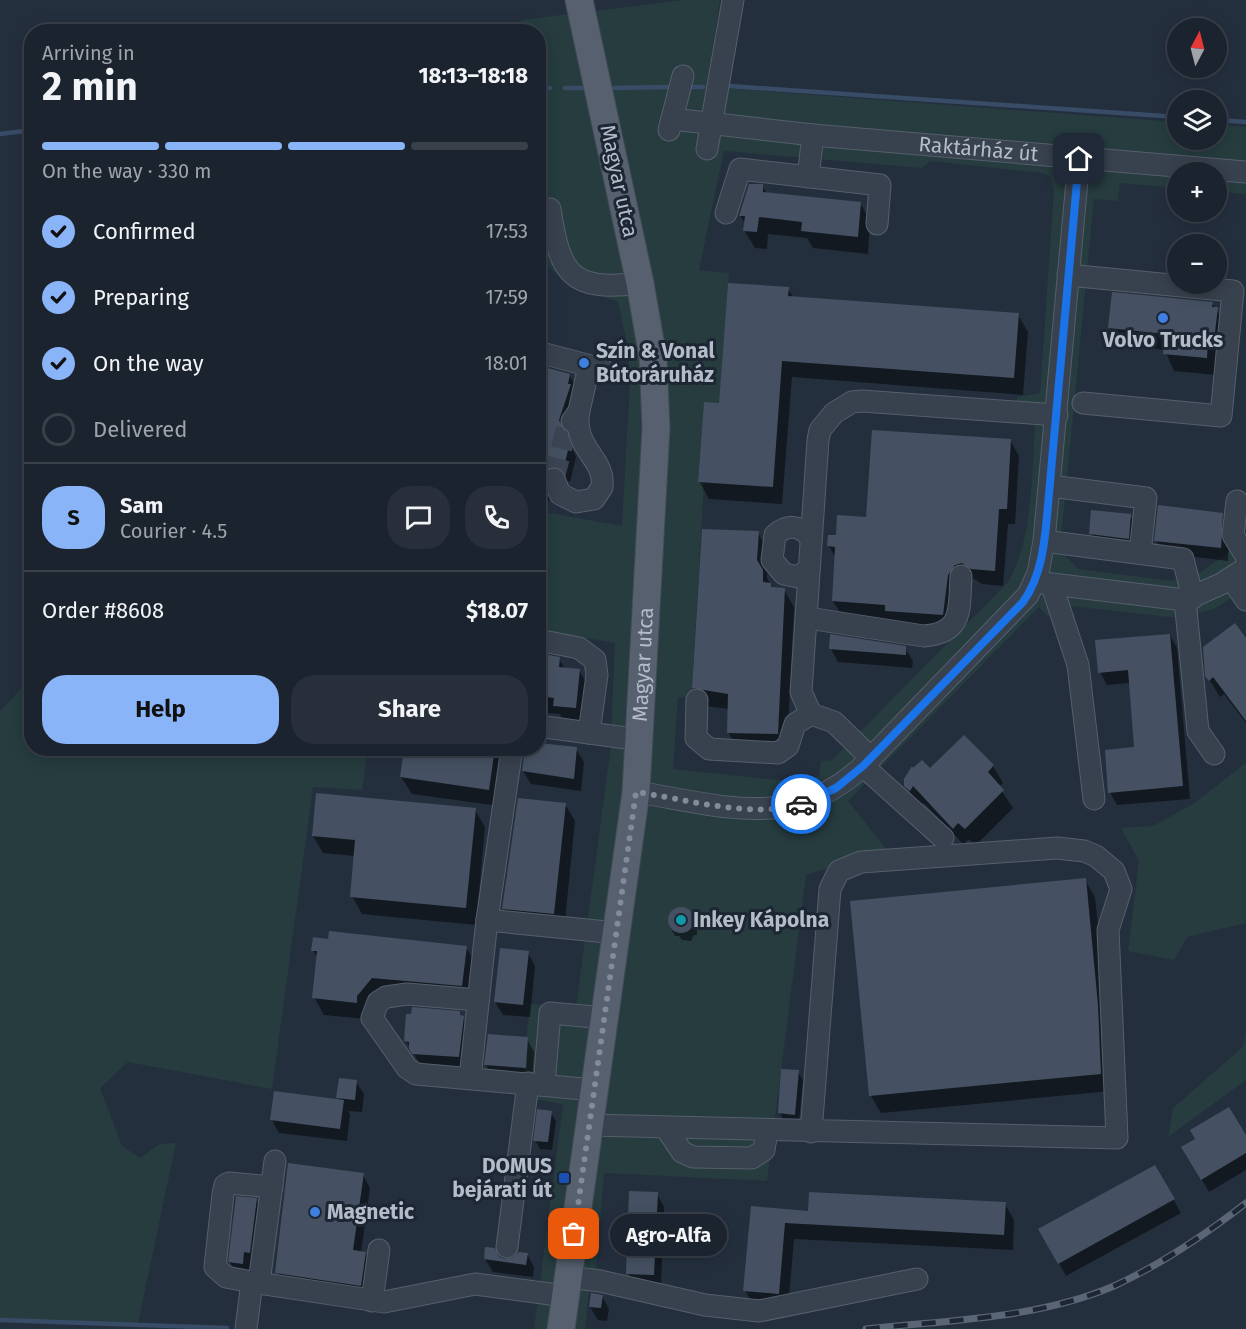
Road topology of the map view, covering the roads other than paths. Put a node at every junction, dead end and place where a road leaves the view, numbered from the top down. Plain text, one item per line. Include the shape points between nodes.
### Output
1 (579, 0) edge
2 (733, 0) edge
3 (683, 76) dead end
4 (711, 124) junction
5 (813, 135) junction
6 (707, 149) dead end
7 (1079, 159) junction
8 (1246, 172) edge
9 (808, 177) junction
10 (550, 208) dead end
11 (726, 213) dead end
12 (877, 224) dead end
13 (547, 246) edge
14 (1068, 275) junction
15 (640, 283) junction
16 (546, 354) edge
17 (1083, 403) dead end
18 (1057, 414) junction
19 (554, 479) dead end
20 (1050, 486) junction
21 (1237, 501) dead end
22 (810, 537) junction
23 (1044, 541) junction
24 (1140, 553) junction
25 (1246, 556) edge
26 (809, 569) junction
27 (1239, 573) edge
28 (789, 576) junction
29 (961, 576) dead end
30 (1042, 578) junction
31 (1189, 599) junction
32 (1246, 600) edge
33 (808, 609) junction
34 (546, 642) edge
35 (697, 700) dead end
36 (811, 714) junction
37 (546, 727) edge
38 (589, 733) junction
39 (641, 740) junction
40 (1214, 754) dead end
41 (511, 756) edge
42 (867, 762) junction
43 (636, 792) junction
44 (1094, 799) dead end
45 (943, 838) dead end
46 (487, 920) junction
47 (617, 933) junction
48 (478, 1000) junction
49 (605, 1018) junction
50 (470, 1078) junction
51 (536, 1084) junction
52 (595, 1090) junction
53 (590, 1125) junction
54 (666, 1128) junction
55 (770, 1131) junction
56 (811, 1132) junction
57 (275, 1161) dead end
58 (272, 1187) junction
59 (507, 1247) dead end
60 (379, 1250) dead end
61 (917, 1280) dead end
62 (256, 1282) junction
63 (567, 1287) junction
64 (372, 1301) junction
65 (246, 1329) edge
66 (561, 1329) edge

1 - 15 main road, Magyar utca
2 - 4 street
3 - 4 street, Raktárház út via 670,125
4 - 5 street, Raktárház út
4 - 6 street
5 - 7 street, Raktárház út
5 - 9 street
7 - 8 street, Raktárház út
7 - 14 street
9 - 11 street via 740,169
9 - 12 street via 880,185
10 - 13 street
13 - 15 street via 587,283
14 - 17 street via 1233,291 1221,416
14 - 18 street
15 - 39 main road, Magyar utca via 652,358 656,419
16 - 19 street via 596,367 573,419 599,468 602,487 594,499 576,502 560,494
18 - 20 street
18 - 22 street via 862,401 845,405 820,430
20 - 23 street
20 - 24 street via 1146,498
21 - 25 street via 1233,535
22 - 26 street
22 - 28 street via 796,527 783,528 775,535 772,560 778,570
23 - 24 street
23 - 30 street
24 - 31 street via 1183,559
26 - 28 street via 798,577
26 - 33 street
27 - 31 street
27 - 32 street
28 - 33 street via 799,584
29 - 33 street via 958,618 947,630 936,634 924,636
30 - 31 street
30 - 42 street
30 - 44 street via 1078,665
31 - 40 street via 1198,731
33 - 36 street via 801,692
34 - 38 street via 579,648 595,660 597,675
35 - 36 street via 696,738 703,747 717,750 778,753 788,746 795,724
36 - 42 street via 839,726
37 - 38 street
38 - 39 street
39 - 43 main road, Magyar utca
41 - 46 street
42 - 43 street via 836,788 787,808 742,808
42 - 45 street
43 - 47 main road, Magyar utca
46 - 47 street
46 - 48 street
47 - 49 main road, Magyar utca
48 - 50 street
48 - 50 street via 396,994 378,1002 372,1012 375,1024 407,1068 416,1074
49 - 51 street via 550,1013
49 - 52 main road, Magyar utca
50 - 51 street
51 - 52 street
51 - 59 street
52 - 53 main road, Magyar utca
53 - 54 street
53 - 63 main road, Magyar utca
54 - 55 street
54 - 55 street via 682,1152 693,1157 757,1156
55 - 56 street
56 - 56 street via 830,889 839,871 861,862 1057,848 1084,851 1114,871 1121,889 1108,930 1117,1138
57 - 58 street
58 - 62 street
58 - 62 street via 232,1183 225,1185 222,1194 215,1267 226,1277
60 - 64 street
61 - 63 street via 759,1311 728,1310 600,1281
62 - 64 street
62 - 65 street
63 - 64 street via 475,1284 400,1301
63 - 66 main road, Magyar utca

